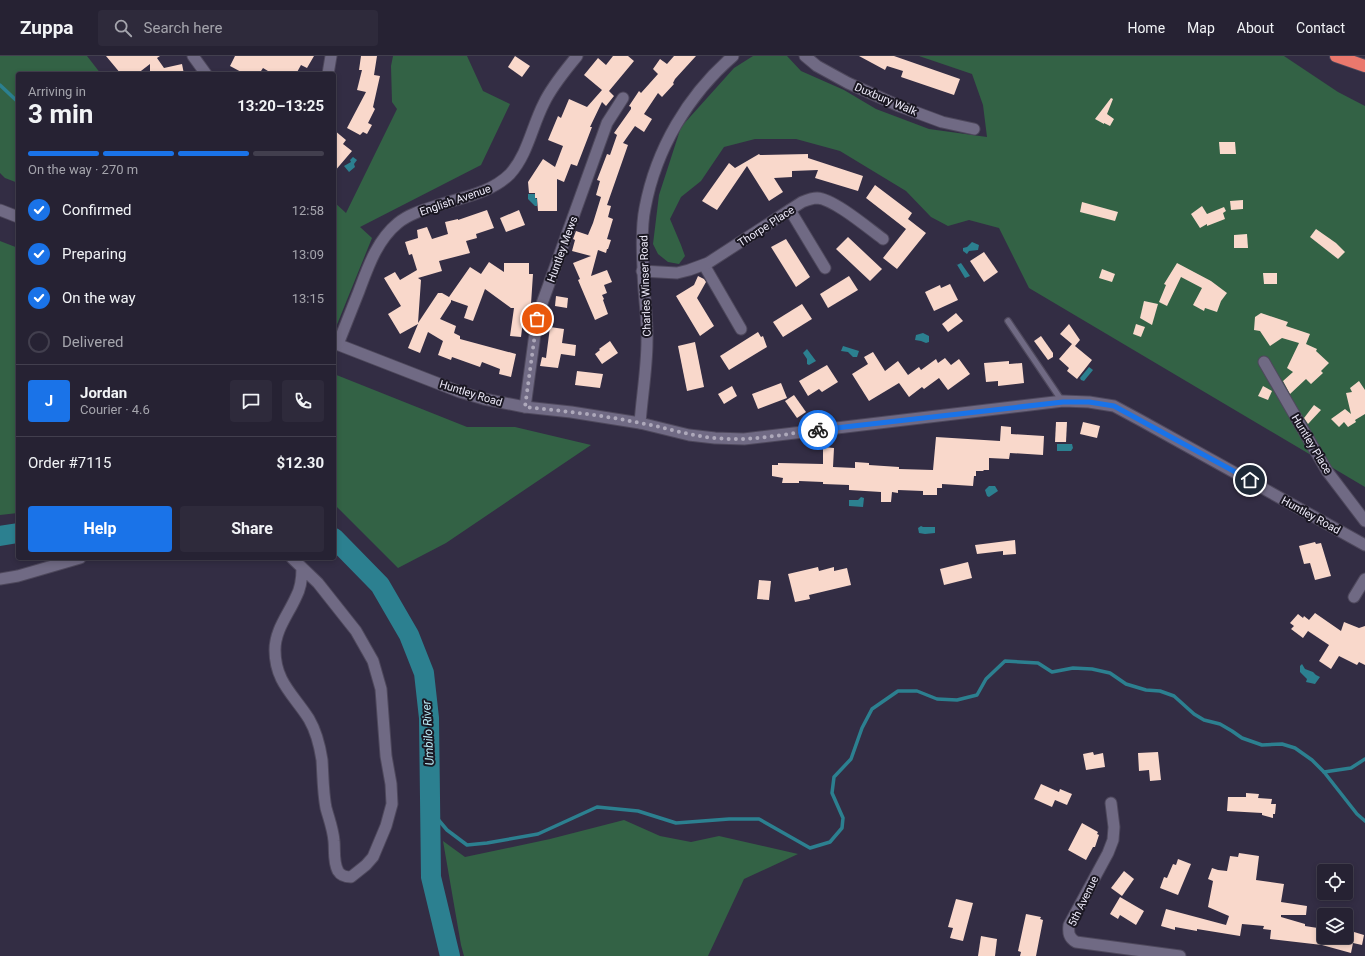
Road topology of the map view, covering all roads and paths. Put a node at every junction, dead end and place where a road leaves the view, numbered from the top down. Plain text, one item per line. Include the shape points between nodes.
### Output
1 (193, 56) edge
2 (331, 56) edge
3 (577, 56) edge
4 (733, 56) edge
5 (805, 56) edge
6 (1336, 56) edge
7 (1365, 66) edge
8 (205, 72) edge
9 (328, 72) edge
10 (623, 98) dead end
11 (974, 129) dead end
12 (0, 210) edge
13 (790, 210) junction
14 (16, 216) edge
15 (883, 239) dead end
16 (704, 265) junction
17 (825, 268) dead end
18 (642, 271) junction
19 (1008, 320) dead end
20 (741, 329) dead end
21 (336, 344) edge
22 (1264, 362) dead end
23 (1063, 402) junction
24 (525, 407) junction
25 (640, 423) junction
26 (1365, 522) edge
27 (1365, 545) edge
28 (73, 560) edge
29 (294, 560) edge
30 (302, 568) junction
31 (0, 579) edge
32 (1365, 579) edge
33 (1354, 597) dead end
34 (1111, 803) dead end
35 (1180, 956) edge

1 - 8 street
2 - 9 street
3 - 21 street, English Avenue via 545,101 518,165 502,181 481,192 409,216 388,233 370,261
4 - 18 street, Charles Winser Road via 694,96 676,122 664,148 644,209
5 - 11 street, Duxbury Walk via 817,66 899,106 942,122
6 - 7 highway
10 - 24 street, Huntley Mews via 607,123 540,309
12 - 14 street
13 - 15 street, Thorpe Place via 809,199 826,200
13 - 16 street, Thorpe Place
13 - 17 street
16 - 18 street, Thorpe Place via 677,273
16 - 20 street
18 - 25 street, Charles Winser Road via 647,342
19 - 23 lane
21 - 24 street, Huntley Road via 484,400
22 - 26 street, Huntley Place via 1327,471
23 - 25 street, Huntley Road via 744,439 689,435
23 - 27 street, Huntley Road via 1089,402 1114,406
24 - 25 street, Huntley Road
28 - 31 street
29 - 30 street
30 - 30 street via 299,590 277,634 276,665 286,689 310,721 316,737 321,755 326,807 336,864 338,872 351,877 373,856 392,804 381,689 373,661 356,631 318,583
32 - 33 street
34 - 35 street, 5th Avenue via 1114,827 1108,853 1069,925 1069,936 1076,942

